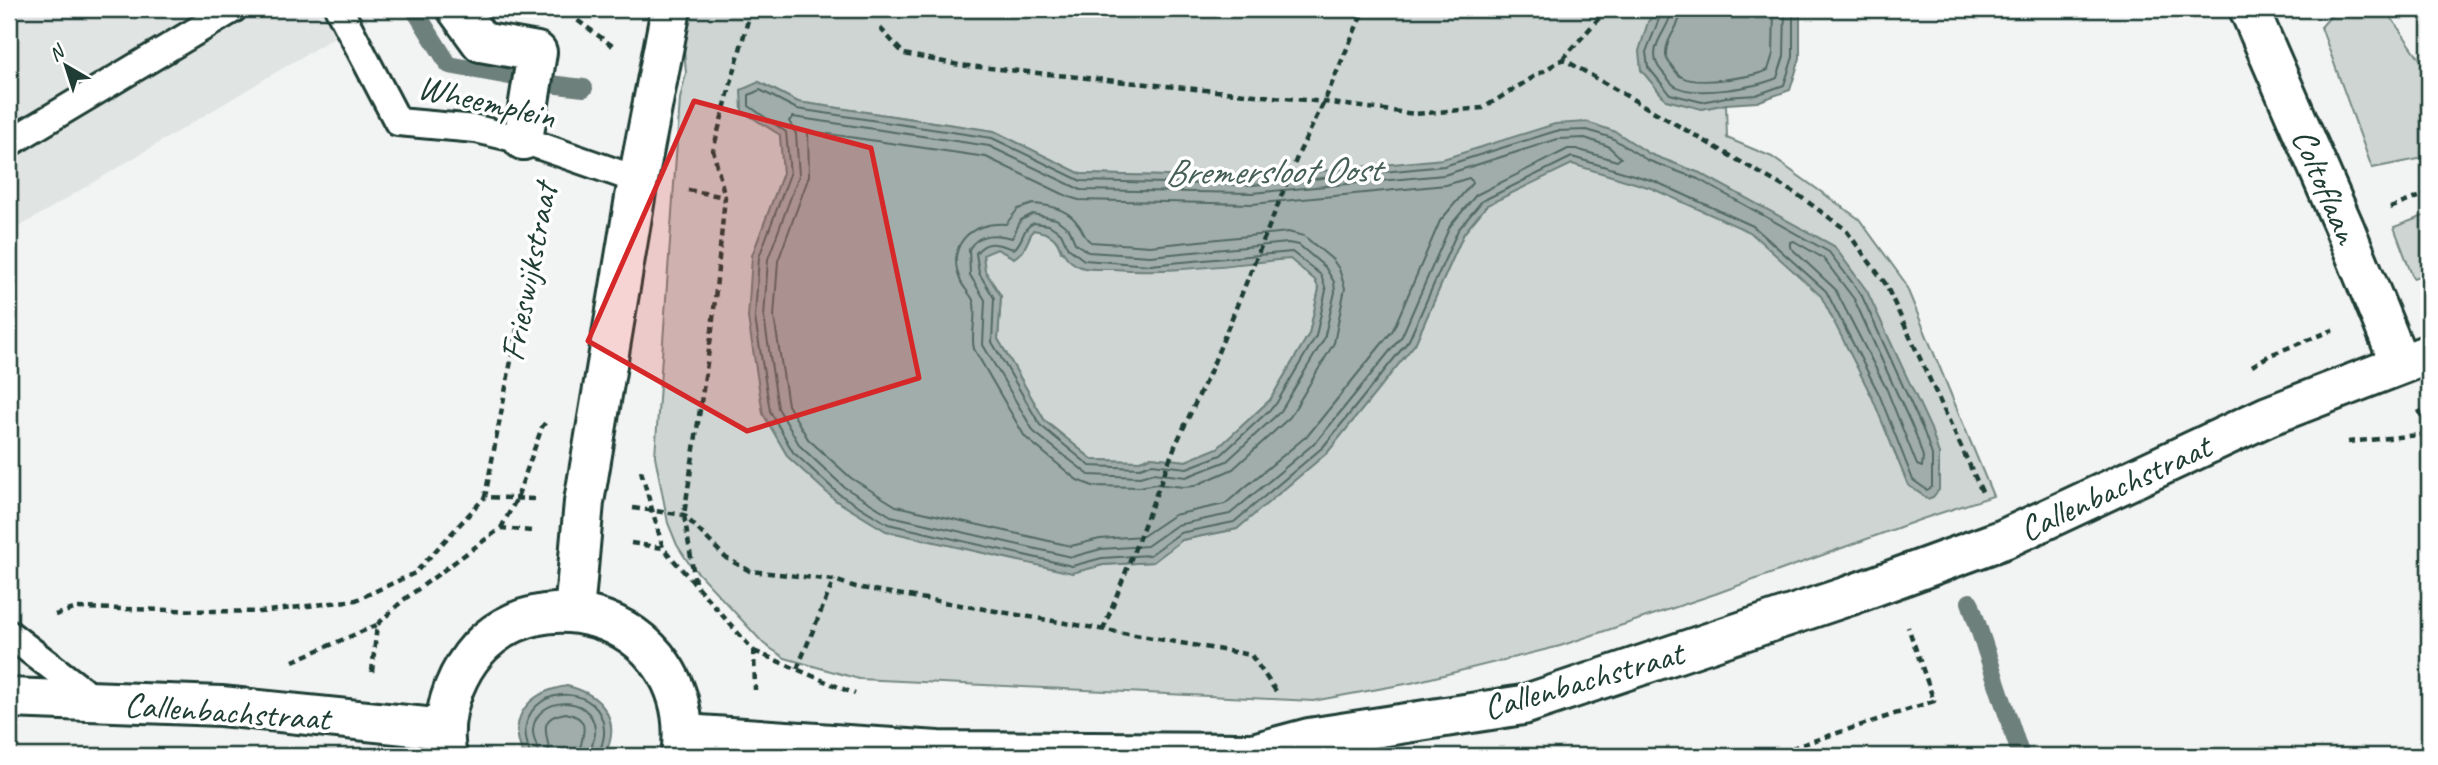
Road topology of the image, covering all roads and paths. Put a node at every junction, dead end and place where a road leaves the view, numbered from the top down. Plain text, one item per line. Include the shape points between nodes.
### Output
1 (233, 9) edge
2 (339, 9) edge
3 (457, 9) edge
4 (579, 9) edge
5 (671, 9) edge
6 (751, 9) edge
7 (1364, 9) edge
8 (1607, 9) edge
9 (2249, 9) edge
10 (880, 28) dead end
11 (616, 49) dead end
12 (1563, 60) junction
13 (1324, 103) junction
14 (9, 142) edge
15 (537, 145) junction
16 (638, 180) junction
17 (2414, 359) edge
18 (485, 497) junction
19 (584, 502) junction
20 (684, 515) junction
21 (501, 528) dead end
22 (2004, 539) junction
23 (663, 548) dead end
24 (834, 580) junction
25 (1892, 580) junction
26 (695, 583) junction
27 (574, 613) junction
28 (54, 615) dead end
29 (1103, 630) junction
30 (9, 634) edge
31 (797, 669) dead end
32 (9, 698) edge
33 (97, 702) junction
34 (366, 722) junction
35 (1309, 737) junction
36 (757, 738) junction
37 (446, 743) edge
38 (682, 745) edge
39 (1253, 754) edge
40 (1768, 756) edge

1 - 14 lane
2 - 15 lane, Wheemplein via 398,121 476,130
3 - 15 street via 481,42 537,52
4 - 11 path via 577,20
5 - 16 street
6 - 20 path via 713,150 725,197 712,330
7 - 13 path
8 - 12 path
9 - 17 street, Coltoflaan via 2344,227
10 - 13 path via 904,54 959,65
12 - 13 path via 1483,108 1415,114
12 - 22 path via 1798,195 1844,229 1885,283
13 - 29 path via 1175,446
15 - 16 lane, Wheemplein
15 - 18 path, Frieswijkstraat
16 - 19 street
17 - 22 street, Callenbachstraat via 2268,416
18 - 19 path
18 - 28 path via 415,573 356,600 260,612 76,608
19 - 20 path
19 - 27 street
20 - 24 path via 726,558 750,571
20 - 26 path
21 - 34 path via 377,625
22 - 25 street, Callenbachstraat
23 - 26 path
24 - 29 path
24 - 31 path
25 - 35 street, Callenbachstraat via 1522,705
25 - 40 path via 1934,701
26 - 36 path via 754,651
27 - 37 street via 519,621 495,634 475,653 449,702
27 - 38 street via 623,628 660,662 674,684 681,709
29 - 35 path via 1251,655
30 - 33 lane
32 - 33 street, Callenbachstraat
33 - 34 street, Callenbachstraat via 221,706
34 - 37 street, Callenbachstraat
35 - 39 street, Callenbachstraat
36 - 38 street, Callenbachstraat
36 - 39 street, Callenbachstraat via 939,751

